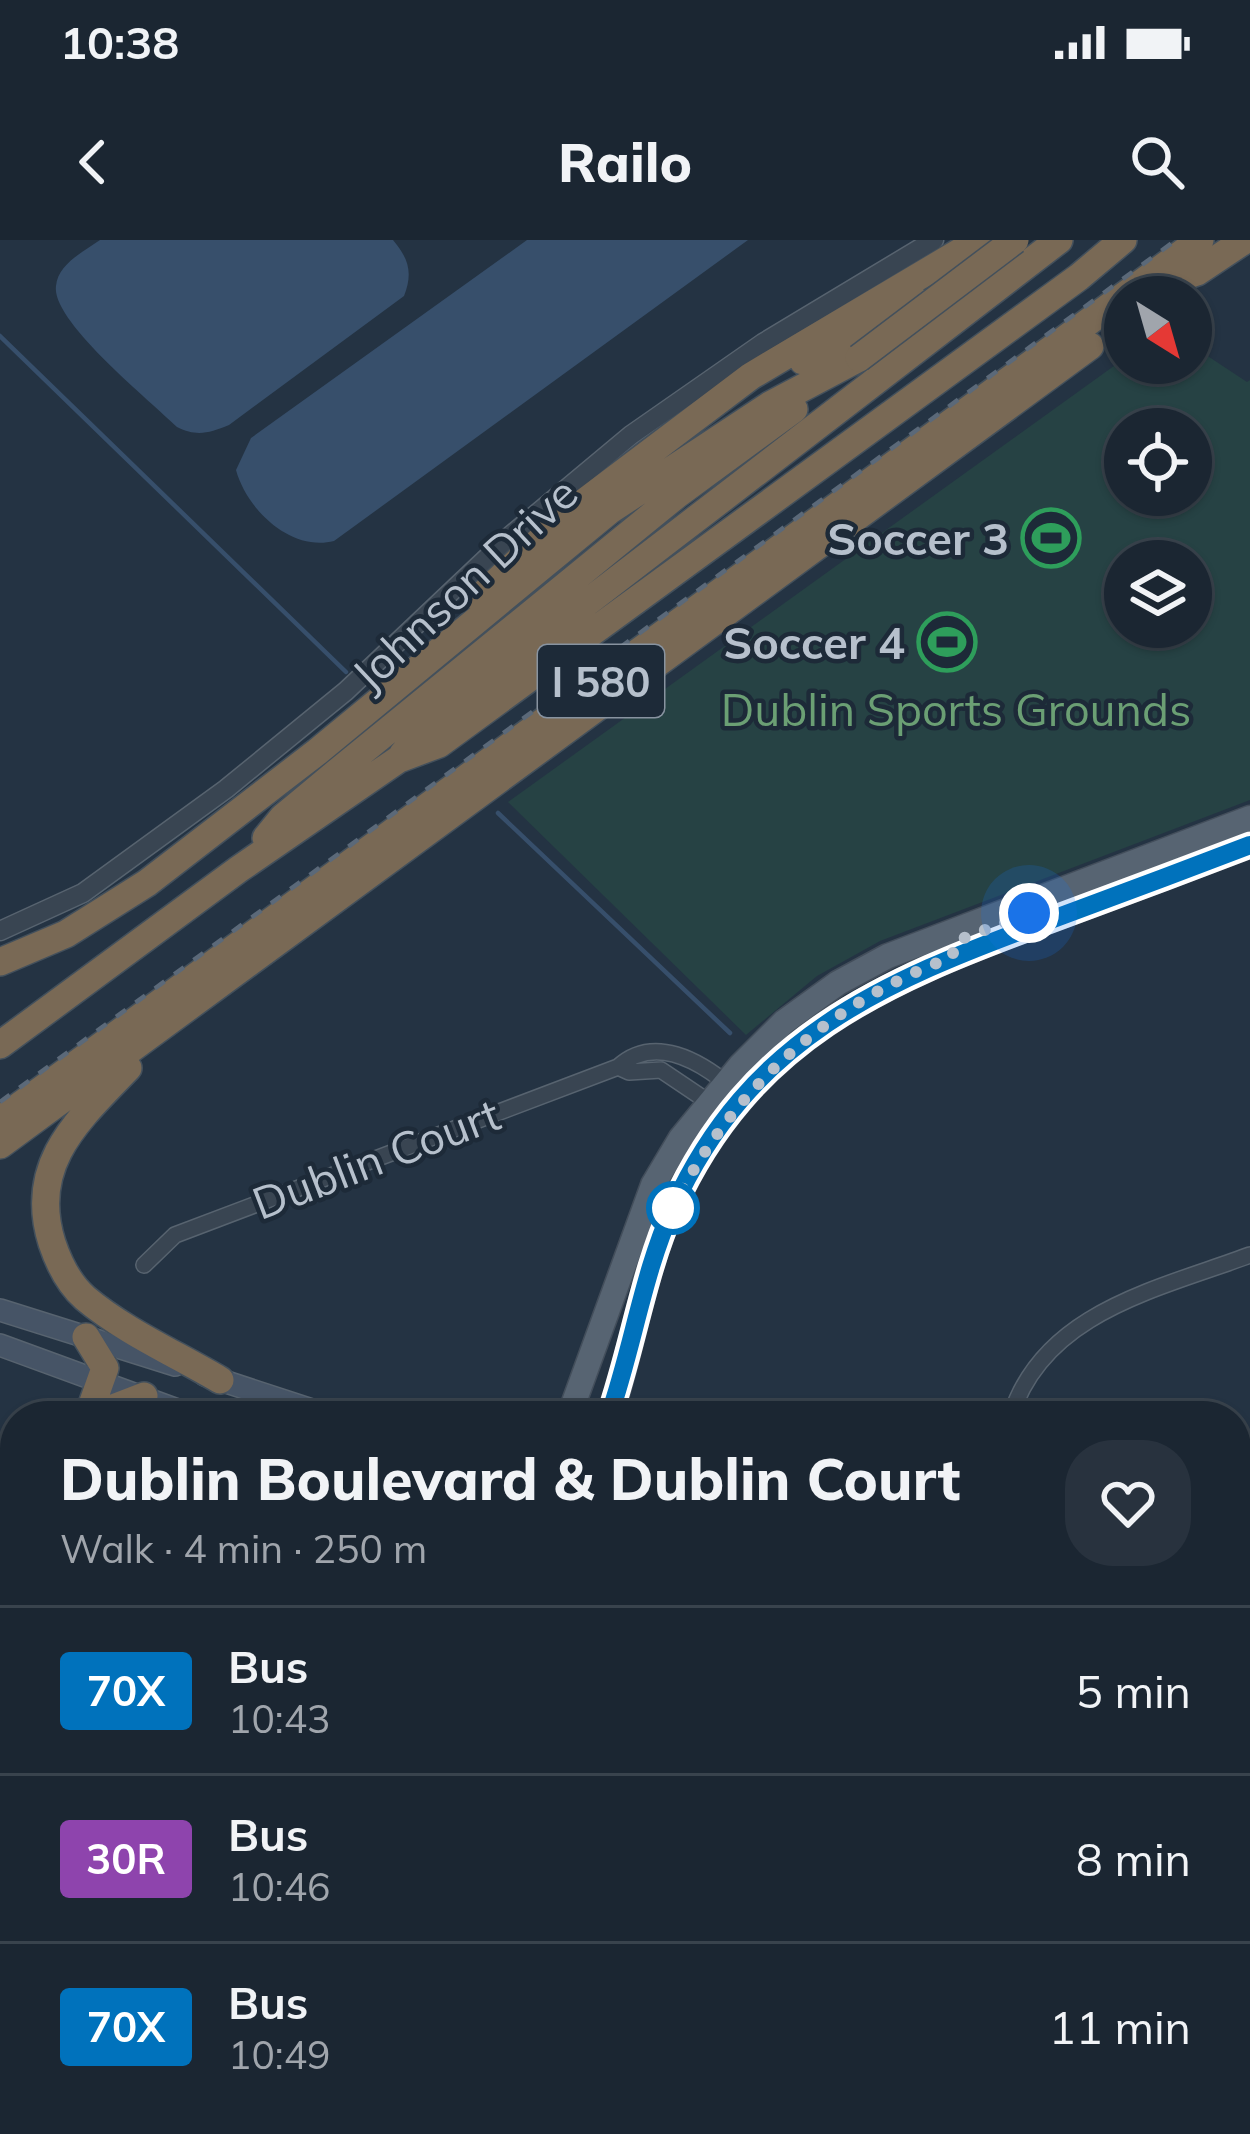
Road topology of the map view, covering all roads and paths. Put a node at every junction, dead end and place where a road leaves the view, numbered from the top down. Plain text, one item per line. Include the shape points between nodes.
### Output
1 (934, 240) edge
2 (980, 240) edge
3 (1015, 240) edge
4 (1025, 240) edge
5 (1059, 240) edge
6 (1123, 240) edge
7 (1200, 240) edge
8 (1223, 240) edge
9 (1245, 240) edge
10 (1181, 276) edge
11 (1185, 276) edge
12 (1104, 334) edge
13 (730, 395) junction
14 (776, 413) junction
15 (390, 692) junction
16 (398, 759) junction
17 (1250, 818) edge
18 (1250, 845) edge
19 (239, 869) junction
20 (1032, 900) junction
21 (0, 931) edge
22 (952, 957) junction
23 (0, 962) edge
24 (153, 1034) junction
25 (0, 1046) edge
26 (617, 1066) junction
27 (82, 1086) junction
28 (727, 1100) junction
29 (0, 1120) edge
30 (0, 1145) edge
31 (0, 1160) edge
32 (1250, 1255) edge
33 (144, 1265) dead end
34 (0, 1310) edge
35 (86, 1337) junction
36 (0, 1345) edge
37 (220, 1380) junction
38 (100, 1381) junction
39 (144, 1396) junction
40 (94, 1401) edge
41 (130, 1401) edge
42 (156, 1401) edge
43 (284, 1401) edge
44 (574, 1401) edge
45 (614, 1401) edge
46 (1018, 1401) edge

1 - 21 street, Johnson Drive via 631,435 259,763 120,869
2 - 13 highway via 783,354
3 - 14 highway, bridge
4 - 13 highway via 898,314
5 - 16 highway via 425,727
6 - 16 highway, I 580 via 439,744
7 - 29 highway, I 580
8 - 10 highway
9 - 11 highway
12 - 24 highway, I 580
13 - 15 highway via 567,515
14 - 15 highway via 609,512
14 - 19 highway via 283,817
15 - 23 highway via 148,883 66,934
16 - 19 highway, I 580
17 - 20 main road
18 - 22 main road
19 - 25 highway, I 580
20 - 22 main road via 1029,913 956,941
20 - 28 main road via 838,983 784,1022
22 - 28 main road via 821,1025
24 - 27 highway, I 580
24 - 37 highway via 62,1144 49,1167 45,1214 57,1260 83,1296
26 - 28 street via 661,1070
26 - 28 street, Dublin Court via 648,1051 677,1054 709,1069
26 - 33 street, Dublin Court via 175,1235
27 - 30 highway, I 580
27 - 31 highway
28 - 44 main road via 653,1185
28 - 45 main road via 656,1253
32 - 46 street via 1083,1322 1047,1350
34 - 35 main road
35 - 37 main road
35 - 38 highway via 104,1369
36 - 38 main road
37 - 43 main road
38 - 39 main road
38 - 40 highway
39 - 41 highway
39 - 42 main road

